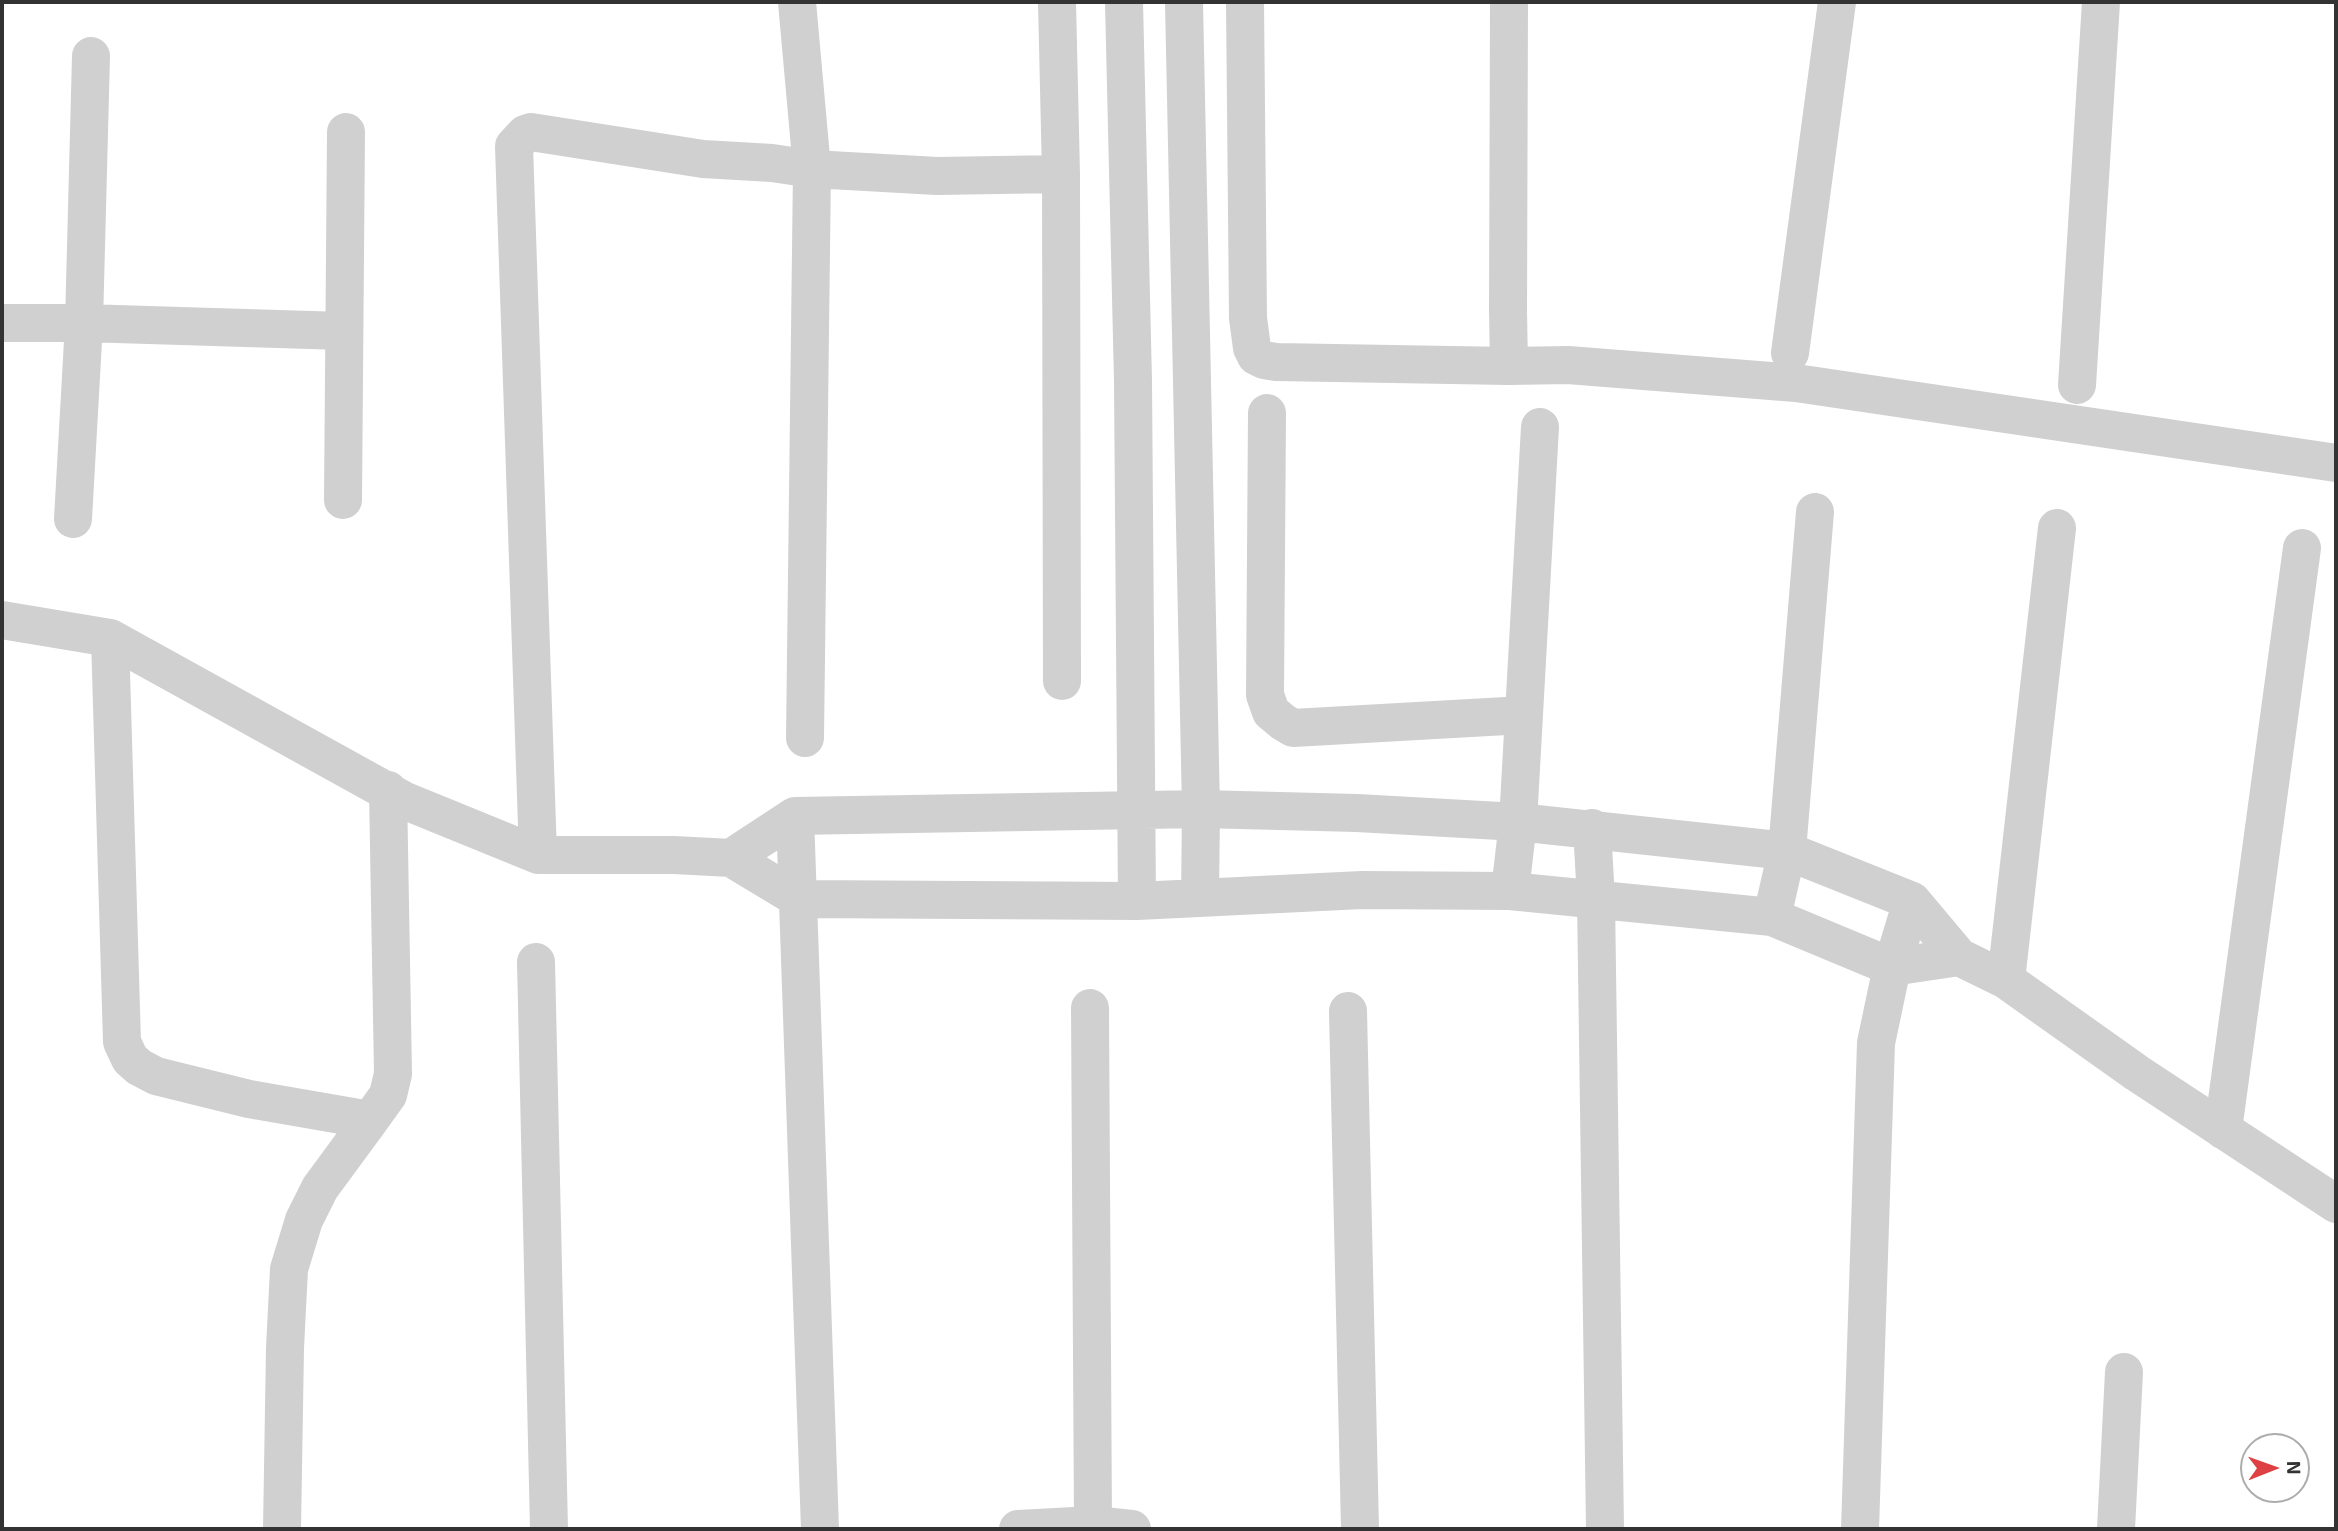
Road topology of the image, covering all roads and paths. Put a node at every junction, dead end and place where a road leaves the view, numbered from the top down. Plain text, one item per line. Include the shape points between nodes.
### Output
1 (797, 2) edge
2 (1057, 2) edge
3 (1124, 2) edge
4 (1184, 2) edge
5 (1245, 2) edge
6 (1509, 2) edge
7 (1837, 2) edge
8 (2101, 2) edge
9 (91, 56) dead end
10 (346, 132) dead end
11 (812, 169) junction
12 (1061, 174) junction
13 (2, 323) edge
14 (84, 323) junction
15 (343, 331) junction
16 (1790, 353) dead end
17 (1509, 366) junction
18 (1192, 374) junction
19 (1133, 381) junction
20 (2077, 385) dead end
21 (1267, 413) dead end
22 (1541, 427) dead end
23 (2336, 463) edge
24 (343, 500) dead end
25 (1815, 512) dead end
26 (73, 519) dead end
27 (2057, 528) dead end
28 (2302, 548) dead end
29 (2, 620) edge
30 (110, 638) junction
31 (1062, 681) dead end
32 (1524, 715) junction
33 (804, 738) dead end
34 (396, 795) junction
35 (1201, 808) junction
36 (1138, 809) junction
37 (795, 816) junction
38 (1518, 822) junction
39 (1592, 828) junction
40 (529, 851) junction
41 (1787, 851) junction
42 (731, 858) junction
43 (1510, 891) junction
44 (1200, 898) junction
45 (799, 899) junction
46 (1596, 899) junction
47 (1137, 901) junction
48 (1912, 901) junction
49 (1772, 917) junction
50 (1959, 957) junction
51 (536, 962) dead end
52 (1892, 967) junction
53 (2006, 980) junction
54 (1090, 1008) dead end
55 (1348, 1010) dead end
56 (370, 1120) junction
57 (2223, 1130) junction
58 (2336, 1204) edge
59 (2124, 1371) dead end
60 (1093, 1525) junction
61 (282, 1529) edge
62 (549, 1529) edge
63 (820, 1529) edge
64 (1018, 1529) edge
65 (1132, 1529) edge
66 (1360, 1529) edge
67 (1605, 1529) edge
68 (1860, 1529) edge
69 (2116, 1529) edge

1 - 11 street
2 - 12 street
3 - 19 street
4 - 18 street
5 - 17 street via 1248,318 1256,356 1276,362
6 - 17 street
7 - 16 street
8 - 20 street
9 - 14 street
10 - 15 street
11 - 12 street via 937,176
11 - 33 street
11 - 40 street via 703,159 531,132 514,146
12 - 31 street
13 - 14 street
14 - 15 street
14 - 26 street
15 - 24 street
17 - 23 street via 1568,365 1796,383
18 - 19 street
18 - 35 street
19 - 36 street
21 - 32 street via 1265,695 1271,712 1293,728
22 - 32 street
25 - 41 street
27 - 53 street
28 - 57 street
29 - 30 street
30 - 34 street
30 - 56 street via 122,1042 130,1059 156,1076 250,1099
32 - 38 street
34 - 40 street
34 - 56 street via 393,1074 388,1095
35 - 36 street
35 - 38 street
35 - 44 street
36 - 37 street
36 - 47 street
37 - 42 street
37 - 45 street
38 - 39 street
38 - 43 street
39 - 41 street
39 - 46 street
40 - 42 street
41 - 48 street
41 - 49 street
42 - 45 street
43 - 44 street via 1362,890
43 - 46 street
44 - 47 street
45 - 47 street
45 - 63 street
46 - 49 street
46 - 67 street
48 - 50 street
48 - 52 street
49 - 52 street
50 - 52 street
50 - 53 street
51 - 62 street
52 - 68 street via 1876,1043
53 - 57 street
54 - 60 street
55 - 66 street
56 - 61 street via 320,1188 304,1220 289,1269
57 - 58 street
59 - 69 street
60 - 64 street
60 - 65 street

